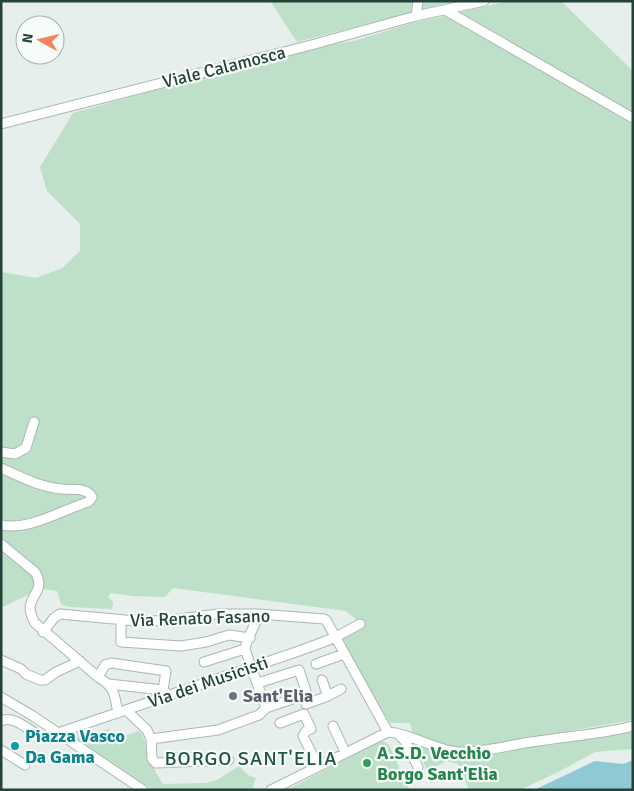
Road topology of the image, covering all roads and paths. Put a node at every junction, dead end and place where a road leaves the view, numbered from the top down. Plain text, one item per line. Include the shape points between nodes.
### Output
1 (418, 1) edge
2 (484, 1) edge
3 (446, 11) junction
4 (416, 16) junction
5 (633, 118) edge
6 (1, 124) edge
7 (34, 422) dead end
8 (1, 452) edge
9 (1, 468) edge
10 (1, 525) edge
11 (1, 544) edge
12 (260, 614) junction
13 (121, 620) junction
14 (360, 624) dead end
15 (43, 632) junction
16 (250, 638) junction
17 (334, 638) junction
18 (245, 650) junction
19 (344, 654) junction
20 (1, 660) edge
21 (80, 661) junction
22 (204, 662) dead end
23 (316, 664) dead end
24 (252, 667) junction
25 (98, 677) junction
26 (322, 680) dead end
27 (258, 683) junction
28 (109, 684) junction
29 (341, 690) dead end
30 (166, 693) junction
31 (303, 695) junction
32 (328, 696) junction
33 (1, 697) edge
34 (1, 702) edge
35 (266, 708) junction
36 (122, 712) junction
37 (1, 721) edge
38 (280, 723) dead end
39 (333, 726) dead end
40 (633, 726) edge
41 (393, 732) junction
42 (38, 735) dead end
43 (56, 735) junction
44 (150, 739) junction
45 (1, 750) edge
46 (345, 752) junction
47 (229, 760) dead end
48 (25, 766) dead end
49 (318, 766) junction
50 (418, 767) dead end
51 (132, 790) edge
52 (142, 790) edge
53 (272, 790) edge

1 - 4 street
2 - 3 street, Viale Calamosca
3 - 4 street, Viale Calamosca
3 - 5 street
4 - 6 street, Viale Calamosca
7 - 8 street via 26,448 15,454
9 - 10 street via 37,484 82,490 92,497 88,502 41,520
11 - 15 street via 35,572 40,581 29,608
12 - 13 street, Via Renato Fasano via 210,615 163,621
12 - 16 street
12 - 17 street, Via Renato Fasano via 324,619
13 - 15 street, Via Renato Fasano via 60,614
13 - 16 street via 121,642 181,646 228,635
14 - 17 street, Via dei Musicisti
15 - 21 street
16 - 18 street
17 - 19 street, Via Renato Fasano
17 - 24 street, Via dei Musicisti
18 - 22 street
18 - 24 street
19 - 23 street
19 - 41 street, Via Renato Fasano
20 - 21 street via 40,680
21 - 25 street
24 - 27 street
24 - 30 street, Via dei Musicisti
25 - 28 street
25 - 30 street via 105,665 111,663 166,670
26 - 32 street
27 - 31 street via 299,670 307,694
27 - 35 street
28 - 30 street
28 - 36 street
29 - 32 street
30 - 36 street, Via dei Musicisti
31 - 32 street via 306,704
31 - 35 street
33 - 43 street
34 - 43 street
35 - 44 street via 259,715 218,730
36 - 43 street, Via dei Musicisti
36 - 44 street via 147,730
37 - 42 street via 8,718
38 - 49 street via 304,714 311,729 303,736
39 - 46 street
40 - 41 street via 469,752 446,749
41 - 46 street
41 - 50 street, Via Renato Fasano via 405,741
43 - 51 street
43 - 52 street
44 - 47 street via 152,759 156,763
45 - 48 street
46 - 49 street
49 - 53 street

